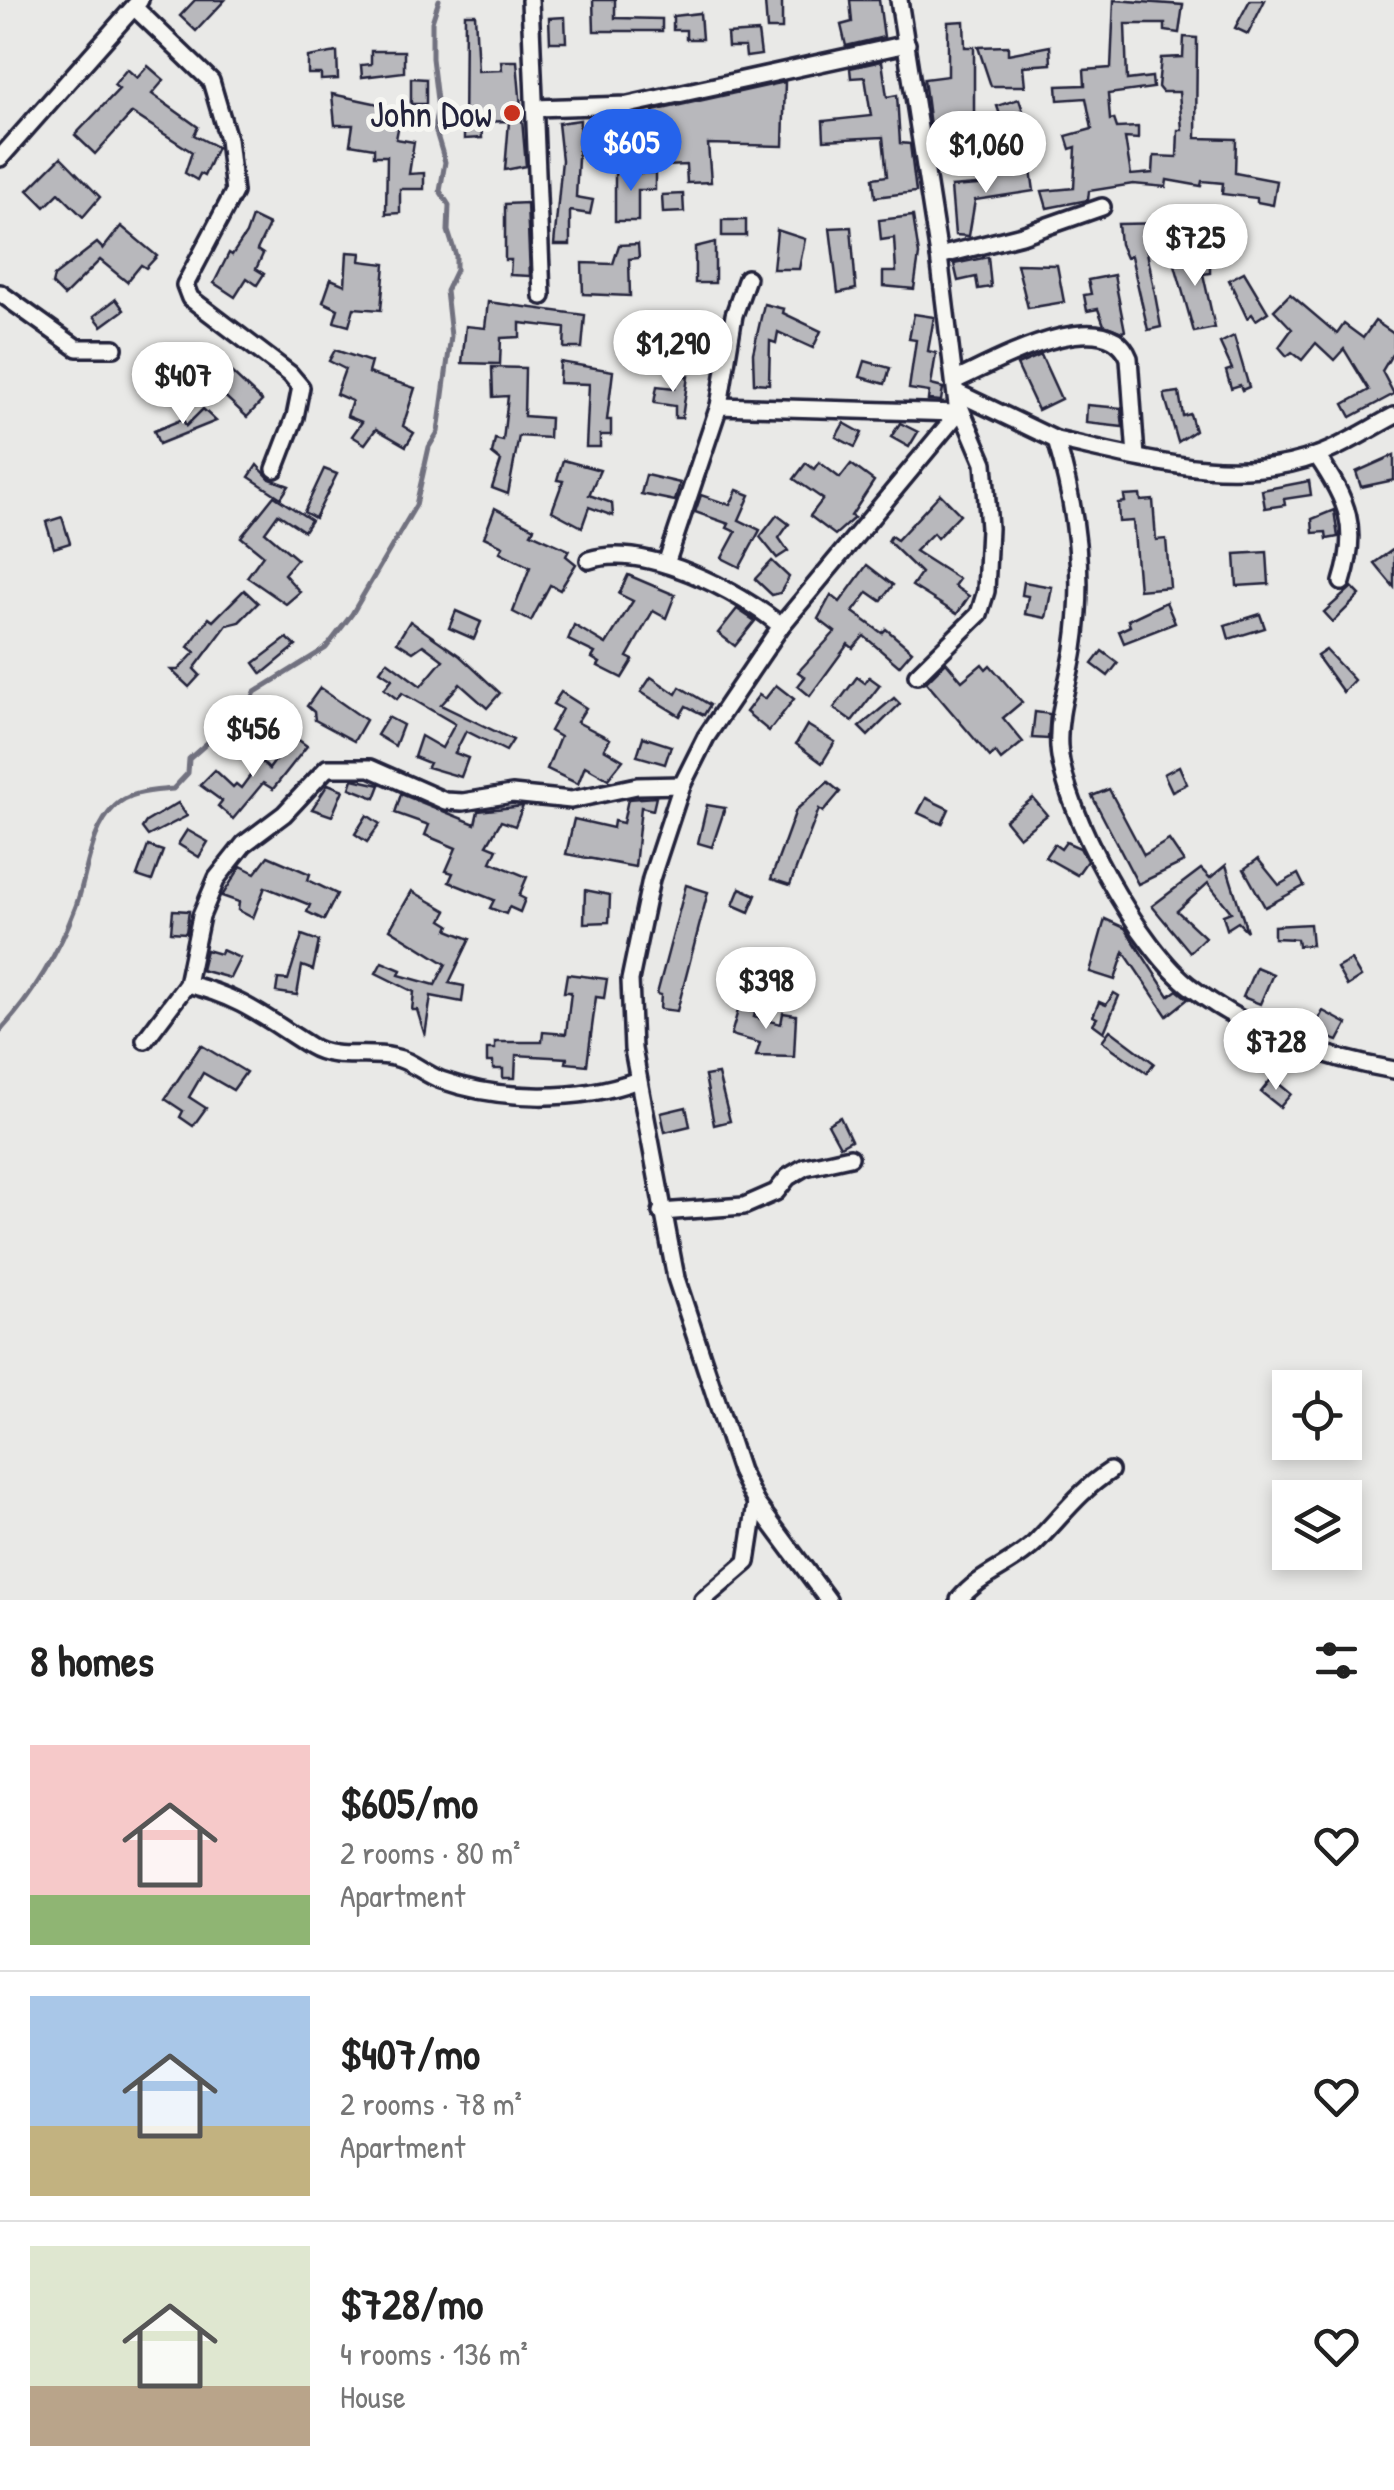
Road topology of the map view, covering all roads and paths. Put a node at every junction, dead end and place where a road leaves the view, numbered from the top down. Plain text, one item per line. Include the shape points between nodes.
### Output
1 (530, 0) edge
2 (898, 0) edge
3 (137, 3) edge
4 (907, 44) junction
5 (534, 108) junction
6 (0, 158) edge
7 (1102, 207) dead end
8 (939, 256) junction
9 (747, 278) dead end
10 (0, 293) edge
11 (542, 296) dead end
12 (114, 348) dead end
13 (957, 397) junction
14 (719, 406) junction
15 (1394, 416) edge
16 (1056, 440) junction
17 (1317, 456) junction
18 (1136, 457) junction
19 (274, 469) dead end
20 (589, 560) dead end
21 (666, 564) junction
22 (1342, 582) dead end
23 (781, 626) junction
24 (916, 675) dead end
25 (682, 785) junction
26 (187, 984) junction
27 (146, 1040) dead end
28 (1394, 1070) edge
29 (638, 1080) junction
30 (850, 1156) dead end
31 (661, 1212) junction
32 (1110, 1471) dead end
33 (756, 1502) junction
34 (703, 1600) edge
35 (829, 1600) edge
36 (959, 1600) edge

1 - 5 street
2 - 4 street
3 - 6 street
3 - 19 street via 216,89 234,192 185,284 190,298 301,387
4 - 5 street via 628,105
4 - 8 street
5 - 11 street
7 - 8 street
8 - 13 street
9 - 14 street
10 - 12 street via 77,348
13 - 14 street
13 - 16 street
13 - 18 street via 1054,337 1085,333 1108,340 1130,358
13 - 23 street
13 - 24 street via 984,463 986,590 978,614
14 - 21 street
15 - 17 street
16 - 18 street
16 - 28 street via 1074,502 1080,603 1059,742 1062,774 1112,885 1190,988 1309,1050
17 - 18 street via 1218,469
17 - 22 street via 1352,533
20 - 21 street
21 - 23 street via 752,602
23 - 25 street via 730,695
25 - 26 street via 637,786 571,800 512,794 463,802 370,768 327,768 217,878 201,916
25 - 29 street via 651,879 630,980
26 - 27 street
26 - 29 street via 253,1006 312,1048 396,1057 469,1088 581,1094
29 - 31 street
30 - 31 street via 805,1167 776,1192 744,1206
31 - 33 street via 682,1295
32 - 36 street via 1068,1504 1035,1543
33 - 34 street via 747,1562
33 - 35 street

